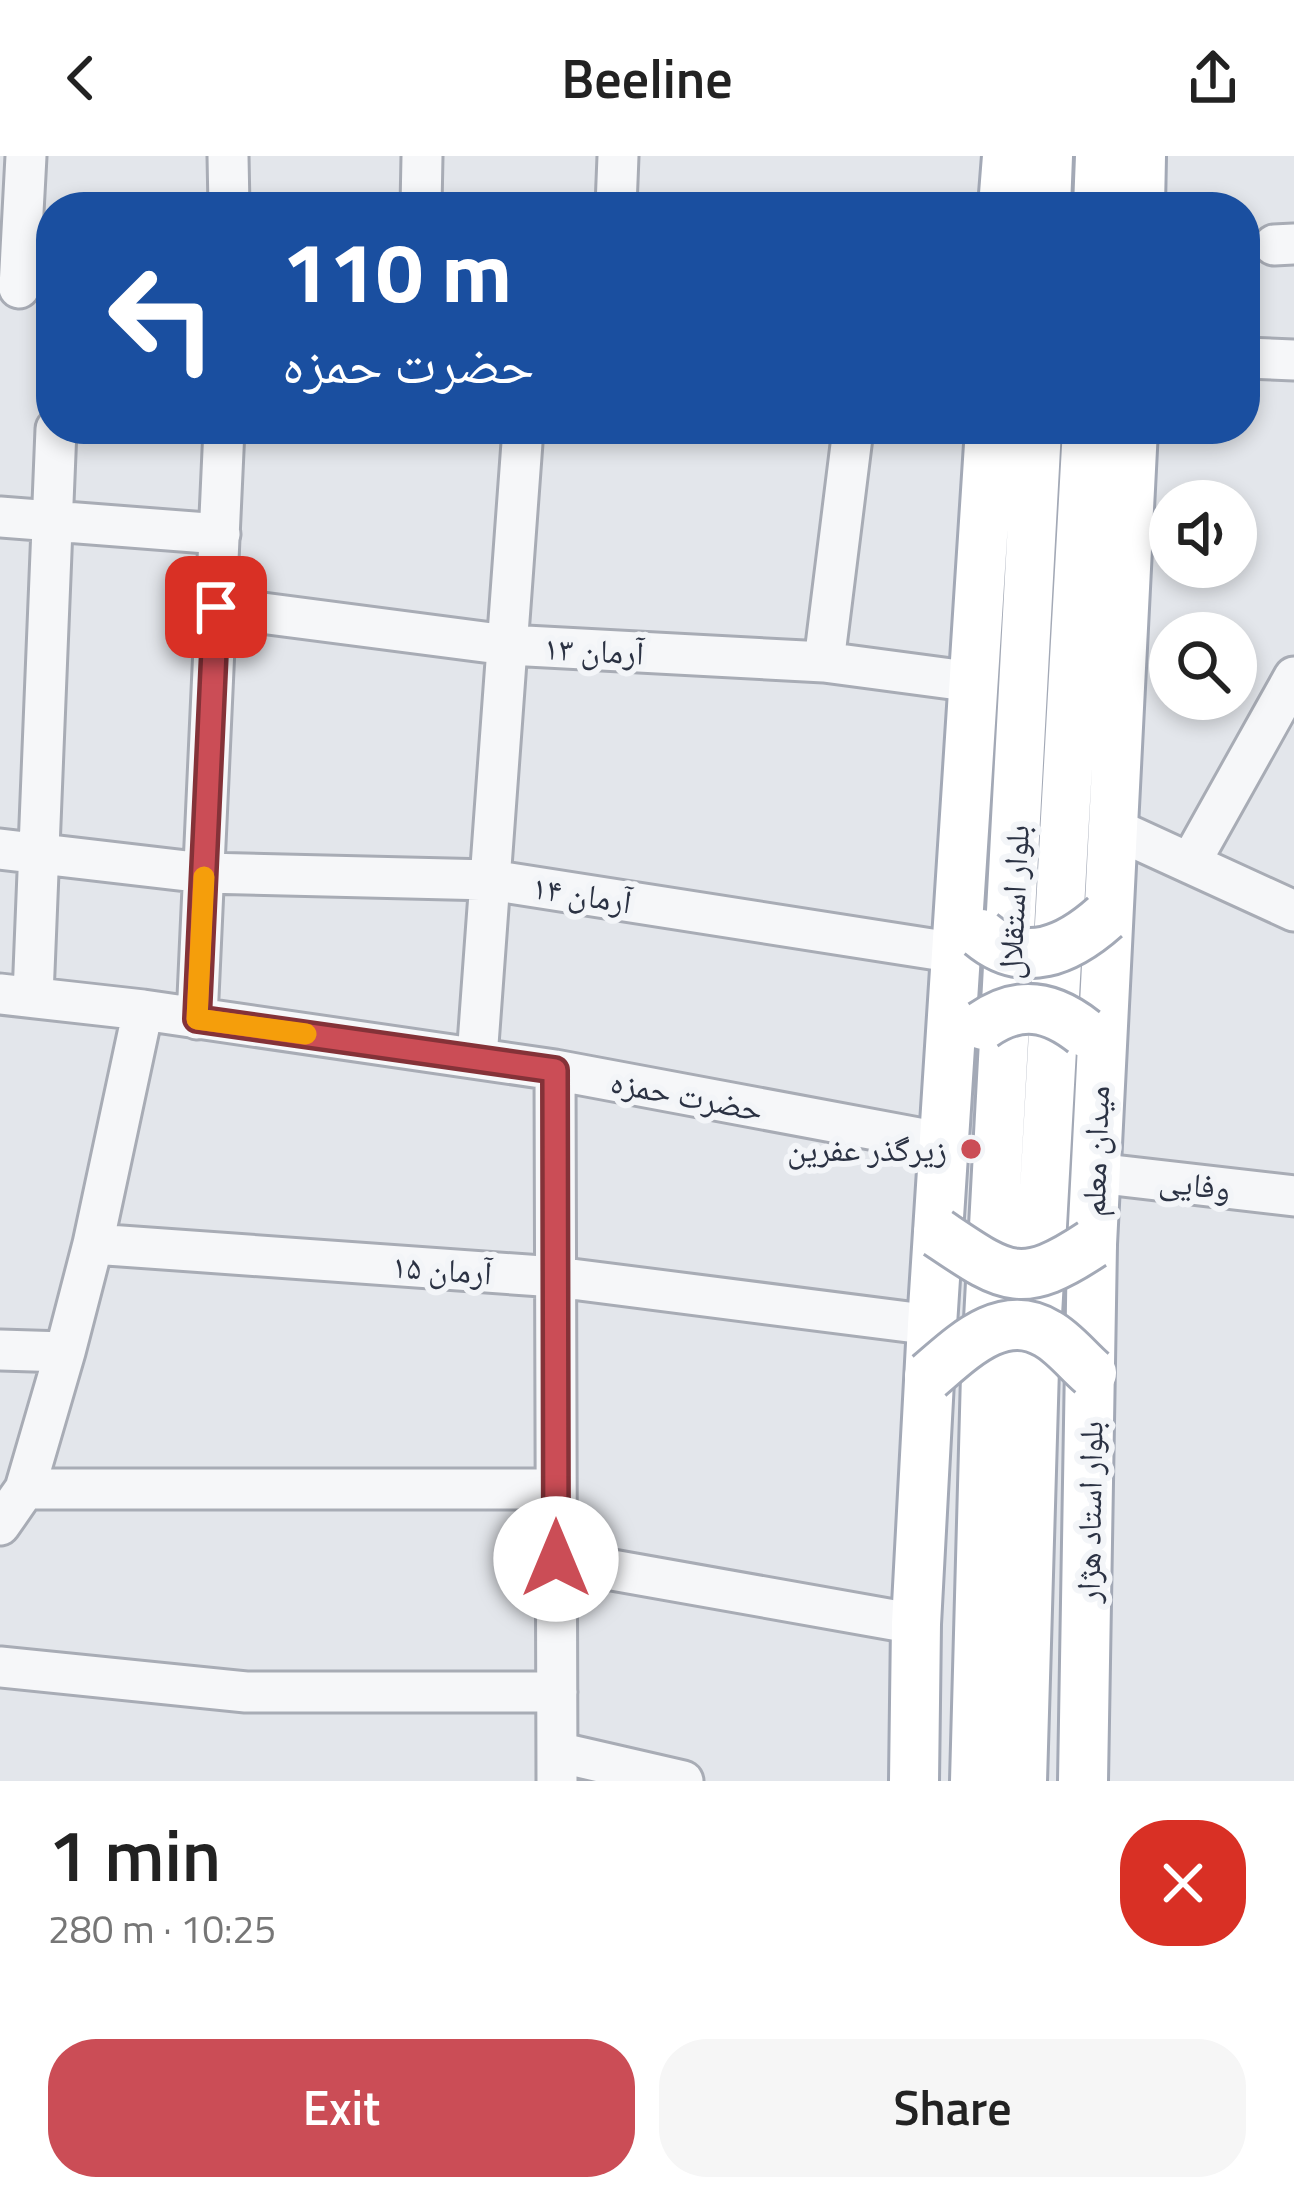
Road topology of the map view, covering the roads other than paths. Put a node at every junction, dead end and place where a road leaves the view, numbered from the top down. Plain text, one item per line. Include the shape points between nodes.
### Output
1 (26, 156) edge
2 (228, 156) edge
3 (422, 156) edge
4 (618, 156) edge
5 (1006, 156) edge
6 (1048, 156) edge
7 (1100, 156) edge
8 (1141, 156) edge
9 (229, 192) edge
10 (422, 192) edge
11 (617, 192) edge
12 (1005, 192) edge
13 (1047, 192) edge
14 (1099, 192) edge
15 (1140, 192) edge
16 (23, 288) edge
17 (1260, 359) edge
18 (1294, 360) edge
19 (55, 444) edge
20 (223, 444) edge
21 (522, 444) edge
22 (851, 444) edge
23 (989, 444) edge
24 (1036, 444) edge
25 (1086, 444) edge
26 (1132, 444) edge
27 (0, 517) edge
28 (52, 522) junction
29 (220, 534) junction
30 (216, 607) junction
31 (507, 645) junction
32 (824, 662) junction
33 (974, 682) junction
34 (1288, 698) edge
35 (1115, 829) junction
36 (19, 852) edge
37 (1190, 863) junction
38 (204, 873) junction
39 (490, 880) junction
40 (1294, 911) edge
41 (1107, 912) junction
42 (966, 929) junction
43 (16, 995) edge
44 (143, 1010) junction
45 (197, 1019) junction
46 (967, 1037) junction
47 (1092, 1046) junction
48 (478, 1058) junction
49 (555, 1070) junction
50 (945, 1143) junction
51 (1096, 1173) junction
52 (1294, 1196) edge
53 (938, 1233) junction
54 (93, 1244) junction
55 (1091, 1244) junction
56 (556, 1277) junction
57 (932, 1325) junction
58 (0, 1350) edge
59 (65, 1352) junction
60 (1034, 1368) joint
61 (1092, 1373) junction
62 (929, 1376) junction
63 (25, 1489) junction
64 (556, 1489) junction
65 (0, 1525) edge
66 (556, 1559) junction
67 (916, 1624) junction
68 (0, 1667) edge
69 (557, 1692) junction
70 (557, 1767) edge
71 (683, 1781) edge
72 (914, 1781) edge
73 (975, 1781) edge
74 (1022, 1781) edge
75 (1083, 1781) edge

1 - 16 street
2 - 9 street
3 - 10 street
4 - 11 street
5 - 12 main road
6 - 13 main road
7 - 14 main road
8 - 15 main road
17 - 18 street
19 - 28 street
20 - 29 street
21 - 31 street
22 - 32 street
23 - 33 main road
24 - 73 main road, بلوار استقلال via 986,1375
25 - 60 main road, بلوار استقلال
26 - 35 main road, میدان معلم
27 - 28 street
28 - 29 street
28 - 36 street
29 - 30 street
30 - 31 street, آرمان ۱۳
30 - 38 street
31 - 32 street, آرمان ۱۳
31 - 39 street
32 - 33 street, آرمان ۱۳
33 - 42 main road
34 - 37 street
35 - 37 street
35 - 41 main road, میدان معلم
36 - 38 street, آرمان ۱۴
36 - 43 street
37 - 40 street
38 - 39 street, آرمان ۱۴
38 - 45 street
39 - 42 street, آرمان ۱۴
39 - 48 street
41 - 42 main road, bridge via 1081,939 1044,955 994,946
41 - 47 main road, میدان معلم
42 - 46 main road
43 - 44 street, حضرت حمزه
44 - 45 street, حضرت حمزه
44 - 54 street
45 - 48 street, حضرت حمزه
46 - 47 main road, bridge via 1001,1012 1043,1008 1067,1018
46 - 50 main road
47 - 51 main road, میدان معلم
48 - 49 street, حضرت حمزه
49 - 50 street, حضرت حمزه
49 - 56 street
50 - 53 main road
51 - 52 street, وفایی
51 - 55 main road, میدان معلم
53 - 55 main road, bridge via 980,1261 1031,1275
53 - 57 main road
54 - 56 street, آرمان ۱۵
54 - 59 street
55 - 61 main road, بلوار استاد هژار
56 - 57 street, آرمان ۱۵
56 - 64 street
57 - 62 main road
58 - 59 street
59 - 63 street
60 - 74 main road, بلوار استاد هژار
61 - 62 main road, bridge via 1048,1334 1003,1326 978,1335
61 - 75 main road, بلوار استاد هژار
62 - 67 main road
63 - 64 street
63 - 65 street
64 - 66 street
66 - 67 street
66 - 69 street
67 - 72 main road
68 - 69 street via 246,1692
69 - 70 street
70 - 71 street

